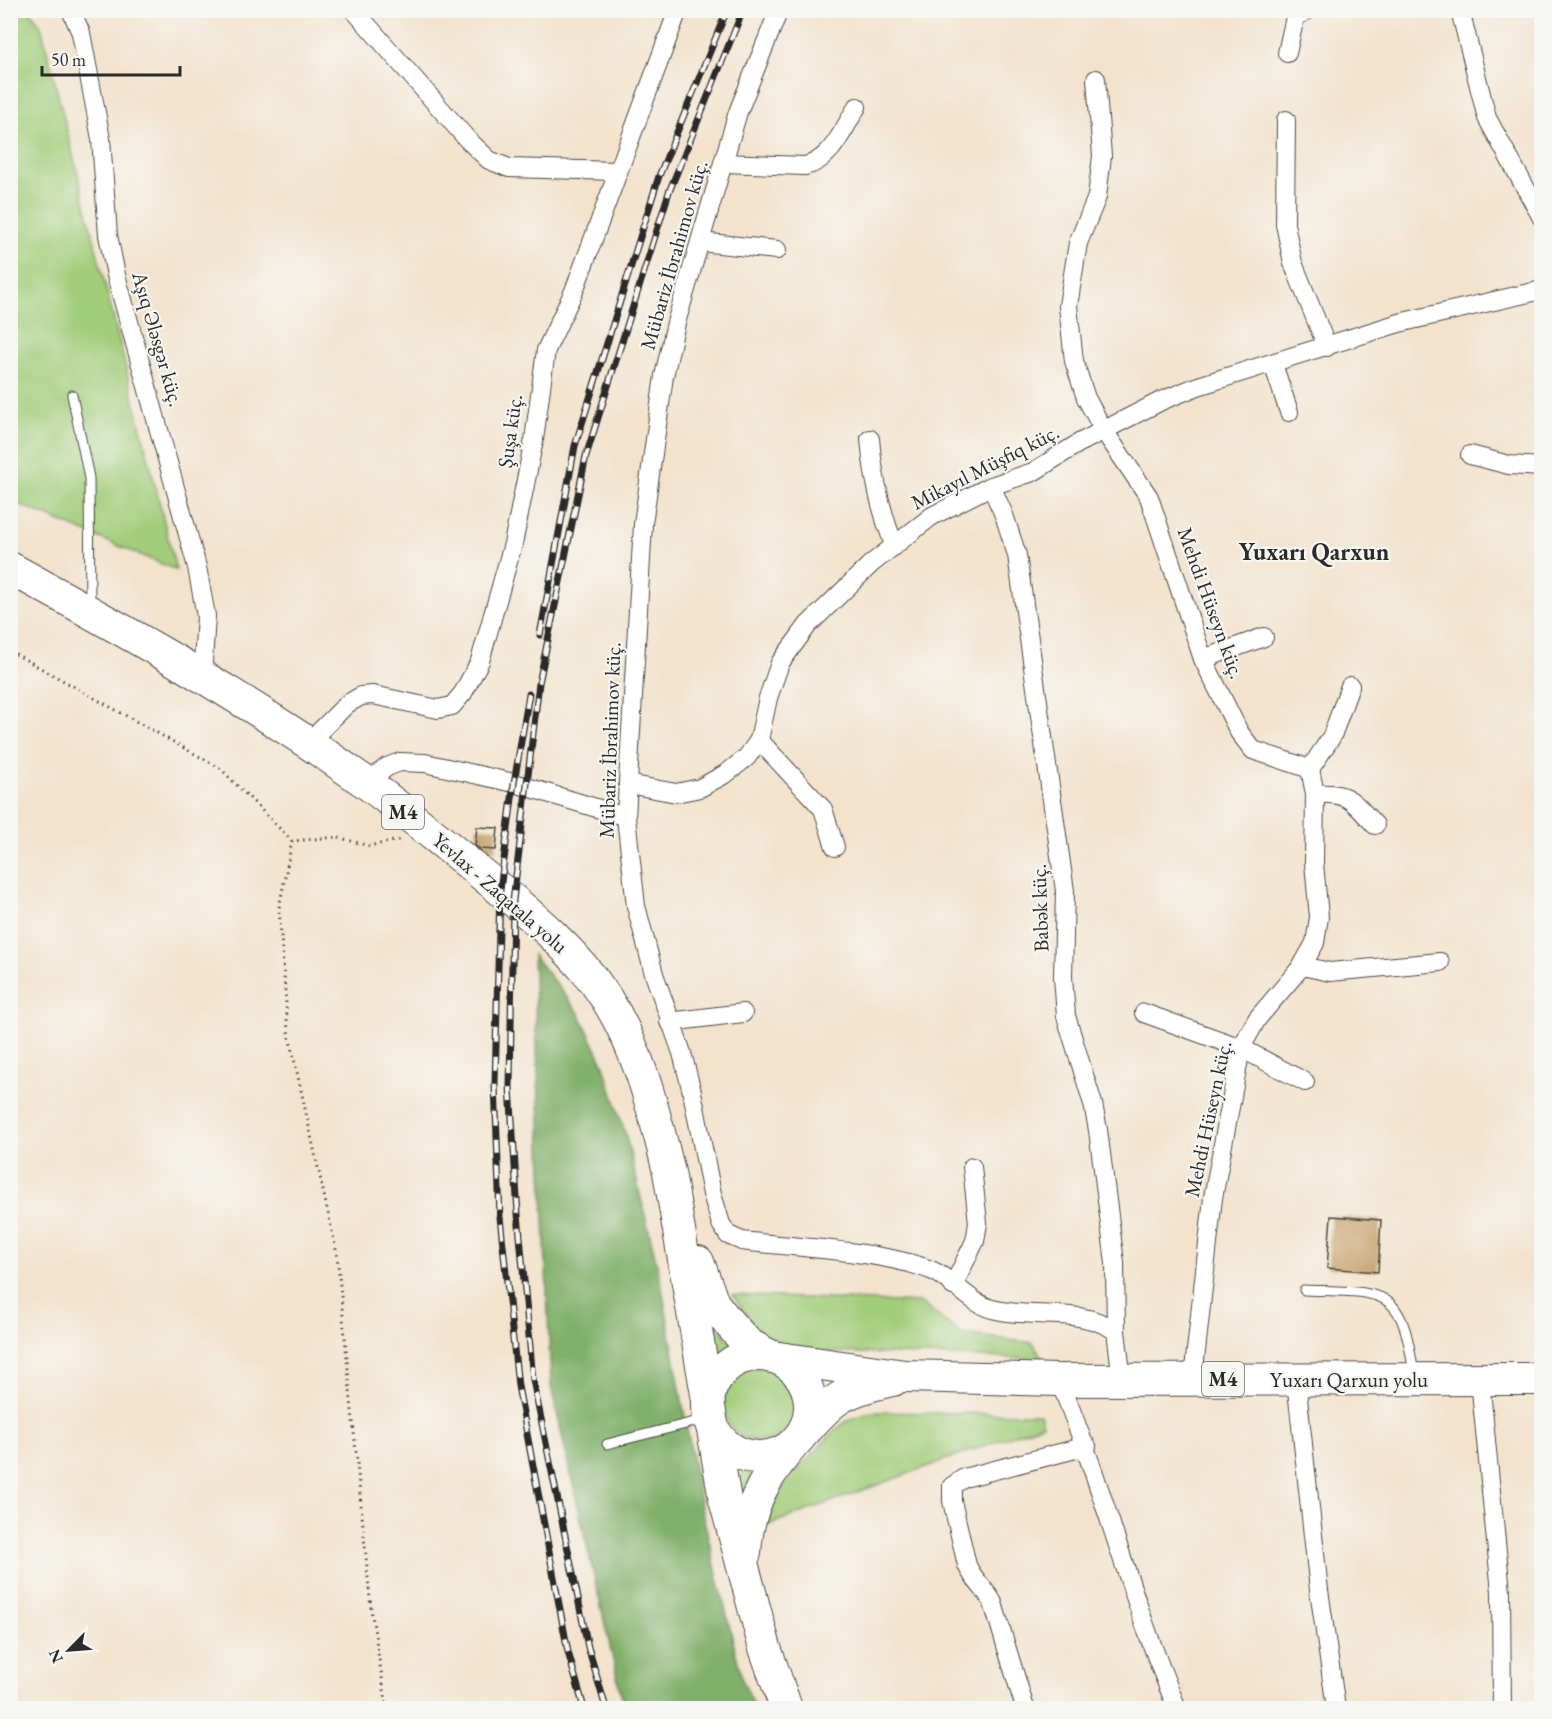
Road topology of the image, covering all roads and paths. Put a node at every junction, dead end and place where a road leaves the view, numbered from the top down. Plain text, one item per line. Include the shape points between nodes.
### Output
1 (71, 10) edge
2 (354, 10) edge
3 (678, 10) edge
4 (779, 10) edge
5 (1308, 10) edge
6 (1460, 10) edge
7 (1287, 53) dead end
8 (1095, 79) dead end
9 (857, 107) dead end
10 (1286, 120) dead end
11 (723, 163) junction
12 (617, 171) junction
13 (1542, 218) edge
14 (700, 242) junction
15 (777, 250) dead end
16 (1542, 290) edge
17 (1327, 346) junction
18 (1273, 364) junction
19 (72, 395) dead end
20 (1289, 412) dead end
21 (1104, 430) junction
22 (870, 439) dead end
23 (1470, 455) dead end
24 (1542, 467) edge
25 (991, 486) junction
26 (894, 545) junction
27 (10, 568) edge
28 (90, 612) junction
29 (1264, 637) dead end
30 (10, 651) edge
31 (1203, 659) junction
32 (202, 678) junction
33 (1350, 686) dead end
34 (759, 740) junction
35 (308, 743) junction
36 (1310, 769) junction
37 (366, 783) junction
38 (628, 784) junction
39 (1315, 794) junction
40 (626, 817) junction
41 (1375, 825) dead end
42 (426, 830) junction
43 (292, 841) junction
44 (834, 847) dead end
45 (1440, 962) dead end
46 (1302, 966) junction
47 (743, 1013) dead end
48 (1144, 1013) dead end
49 (669, 1022) junction
50 (1241, 1048) junction
51 (1305, 1082) dead end
52 (972, 1167) dead end
53 (669, 1172) junction
54 (953, 1286) junction
55 (1304, 1290) dead end
56 (1116, 1330) junction
57 (772, 1357) junction
58 (905, 1376) junction
59 (1193, 1378) junction
60 (1542, 1379) edge
61 (1059, 1380) junction
62 (1122, 1380) junction
63 (1296, 1380) junction
64 (1480, 1380) junction
65 (1414, 1381) junction
66 (710, 1418) junction
67 (799, 1439) junction
68 (607, 1444) dead end
69 (1087, 1446) junction
70 (743, 1573) junction
71 (387, 1708) edge
72 (786, 1708) edge
73 (1025, 1708) edge
74 (1177, 1708) edge
75 (1336, 1708) edge
76 (1502, 1708) edge

1 - 32 street, Aşıq Ələsgər küç. via 81,33 101,140 108,236 116,275 201,587 206,616
2 - 12 street via 489,160 509,168
3 - 12 street, Şuşa küç.
4 - 11 street, Mübariz İbrahimov küç. via 738,112
5 - 7 street via 1295,17
6 - 13 street via 1487,118
8 - 21 street, Mehdi Hüseyn küç. via 1102,156 1097,197 1078,243 1068,306 1074,361 1086,398
9 - 11 street via 817,164
10 - 17 street via 1285,224 1293,263
11 - 14 street, Mübariz İbrahimov küç.
12 - 35 street, Şuşa küç. via 574,291 546,350 534,440 513,544 480,661 464,693 452,706 438,709 361,696 347,704
14 - 15 street
14 - 38 street, Mübariz İbrahimov küç. via 664,376 643,524
16 - 17 street, Mikayıl Müşfiq küç. via 1399,323
17 - 18 street, Mikayıl Müşfiq küç.
18 - 20 street
18 - 21 street, Mikayıl Müşfiq küç. via 1198,386
19 - 28 lane via 89,478
21 - 25 street, Mikayıl Müşfiq küç. via 1033,472
21 - 31 street, Mehdi Hüseyn küç. via 1149,497
22 - 26 street via 879,507
23 - 24 street via 1509,465
25 - 26 street, Mikayıl Müşfiq küç. via 932,516
25 - 56 street, Babək küç. via 1017,555 1026,614 1065,891 1066,1016 1098,1130 1114,1263
26 - 34 street, Mikayıl Müşfiq küç. via 808,625 780,663
27 - 28 highway, Yevlax - Zaqatala yolu / M4
28 - 32 highway, Yevlax - Zaqatala yolu / M4
29 - 31 street
30 - 43 path via 220,768
31 - 36 street, Mehdi Hüseyn küç. via 1239,732 1253,750
32 - 35 highway, Yevlax - Zaqatala yolu / M4
33 - 36 street via 1332,736
34 - 38 street, Mikayıl Müşfiq küç. via 747,757 700,788 676,793
34 - 44 street via 823,809
35 - 37 highway, Yevlax - Zaqatala yolu / M4
36 - 39 street, Mehdi Hüseyn küç.
37 - 40 street via 400,762 425,763 514,783
37 - 42 highway, Yevlax - Zaqatala yolu / M4
38 - 40 street, Mübariz İbrahimov küç.
39 - 41 street via 1338,793
39 - 46 street, Mehdi Hüseyn küç. via 1314,863 1319,918 1315,943
40 - 49 street, Mübariz İbrahimov küç. via 636,906
42 - 43 path via 392,843 369,846 337,837
42 - 53 highway, Yevlax - Zaqatala yolu / M4 via 550,933 576,958 606,998 641,1074
43 - 71 path via 279,908 288,1031 337,1254 371,1609
45 - 46 street via 1330,972
46 - 50 street, Mehdi Hüseyn küç. via 1257,1019
47 - 49 street
48 - 50 street
49 - 54 street, Mübariz İbrahimov küç. via 682,1053 712,1194 728,1235 742,1242 904,1262 934,1271
50 - 51 street
50 - 59 street, Mehdi Hüseyn küç. via 1213,1198
52 - 54 street via 978,1222 975,1241
53 - 57 highway via 713,1303 742,1339
53 - 66 highway
54 - 56 street, Mübariz İbrahimov küç. via 993,1309 1086,1316
55 - 65 lane via 1370,1292 1391,1302 1408,1332
56 - 62 street
57 - 58 highway
57 - 66 highway via 749,1356 728,1366 714,1384 708,1406
57 - 67 highway via 800,1376 809,1396 808,1419
58 - 61 highway, Yuxarı Qarxun yolu / M4
58 - 67 highway via 856,1389 838,1399
59 - 62 highway, Yuxarı Qarxun yolu / M4
59 - 63 highway, Yuxarı Qarxun yolu / M4
60 - 64 highway, Yuxarı Qarxun yolu / M4
61 - 62 highway, Yuxarı Qarxun yolu / M4
61 - 69 street
63 - 65 highway, Yuxarı Qarxun yolu / M4
63 - 75 street
64 - 65 highway, Yuxarı Qarxun yolu / M4
64 - 76 street via 1501,1592
66 - 67 highway via 727,1446 748,1456 781,1453
66 - 68 lane
66 - 70 highway
67 - 70 highway via 770,1471 752,1508
69 - 73 street via 964,1478 952,1486 967,1565 993,1603
69 - 74 street via 1132,1588
70 - 72 highway

